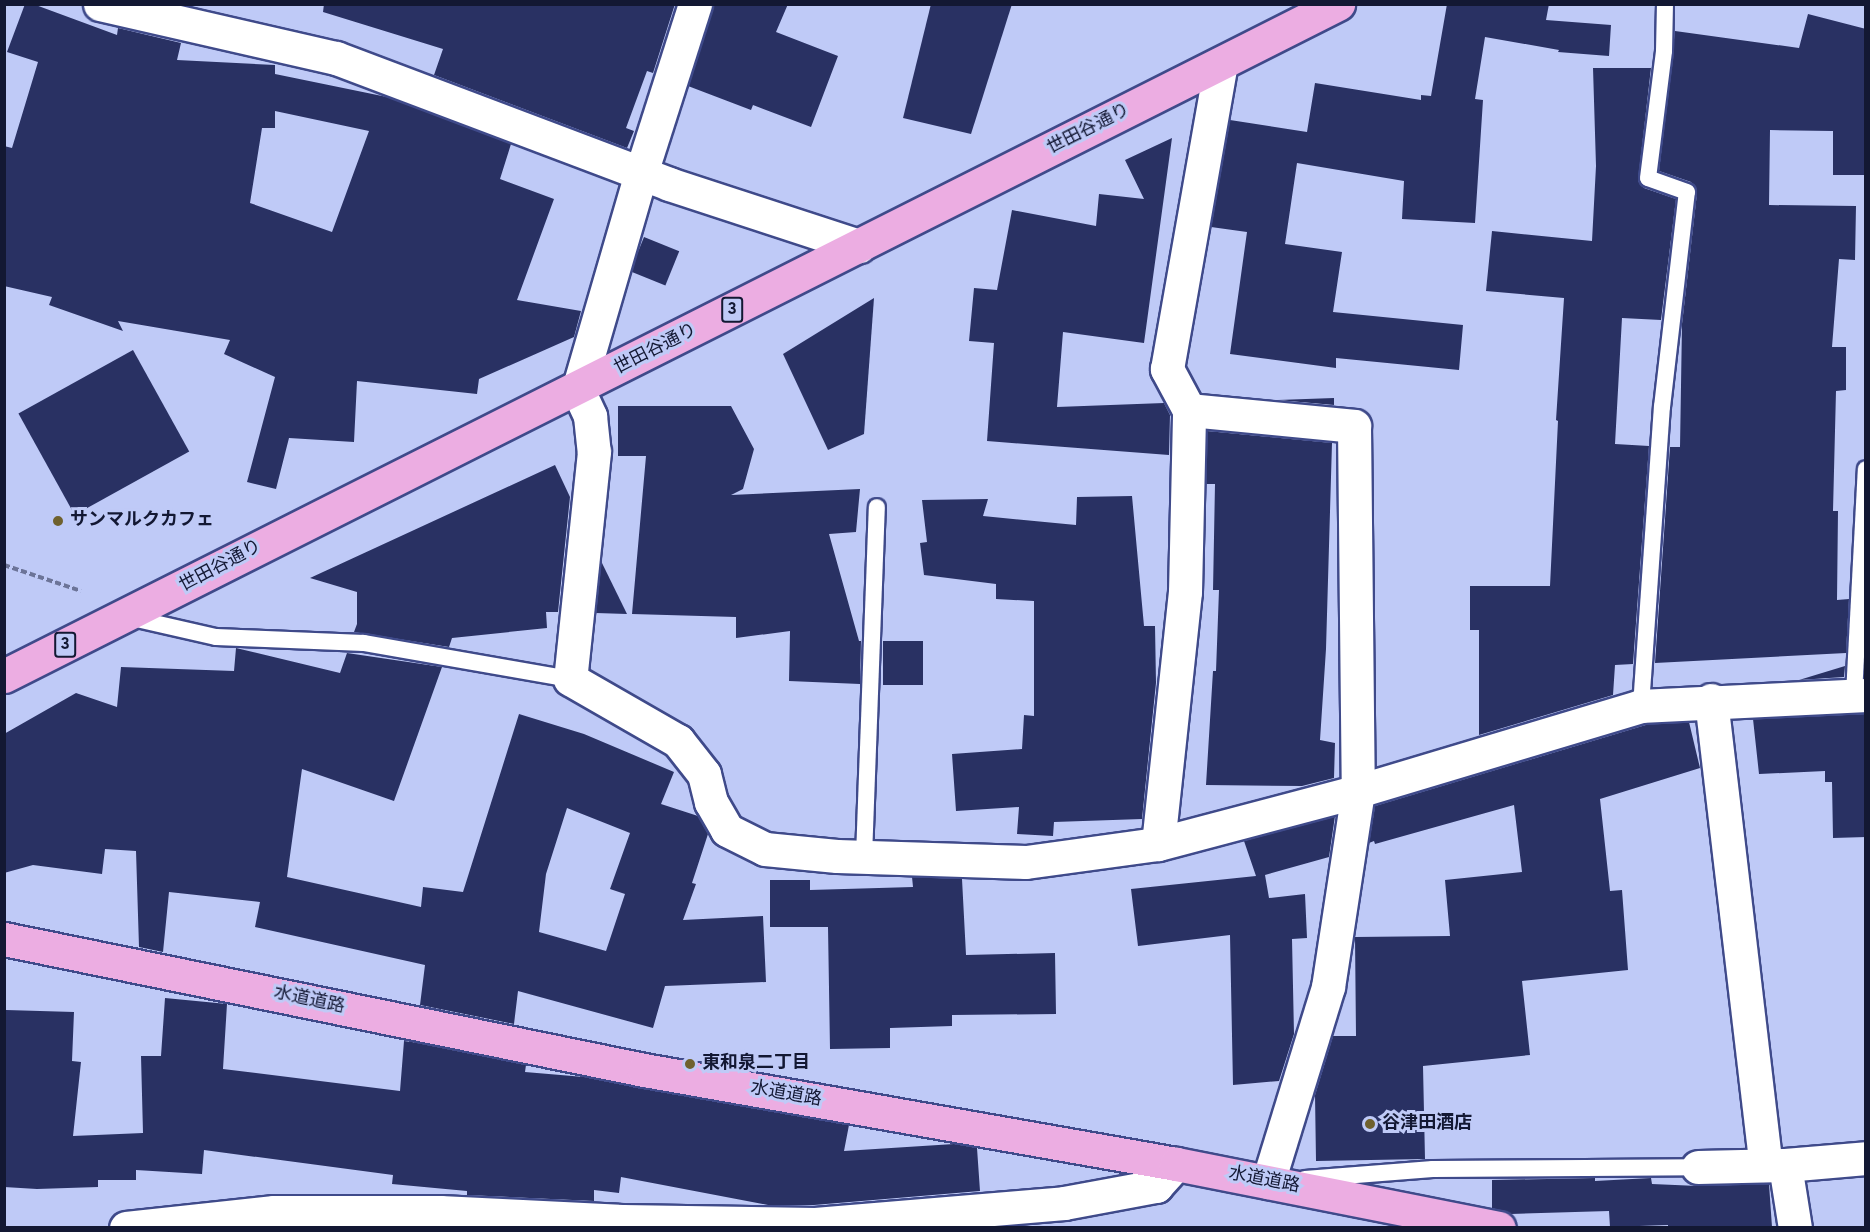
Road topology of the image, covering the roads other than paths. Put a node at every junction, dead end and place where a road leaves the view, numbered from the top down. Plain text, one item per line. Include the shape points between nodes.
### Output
1 (100, 4) edge
2 (695, 4) edge
3 (1338, 4) edge
4 (1665, 4) edge
5 (1221, 64) junction
6 (641, 173) junction
7 (859, 246) junction
8 (578, 390) junction
9 (1189, 410) junction
10 (1866, 469) edge
11 (877, 507) dead end
12 (127, 617) junction
13 (4, 676) edge
14 (570, 679) junction
15 (1860, 695) edge
16 (1711, 700) junction
17 (1641, 705) junction
18 (1358, 790) junction
19 (1158, 844) junction
20 (864, 857) junction
21 (4, 939) edge
22 (1866, 1158) edge
23 (1176, 1164) junction
24 (1775, 1165) junction
25 (1698, 1167) joint
26 (1268, 1182) junction
27 (1067, 1215) edge
28 (440, 1220) edge
29 (126, 1227) edge
30 (1499, 1227) edge
31 (1795, 1227) edge

1 - 6 street via 336,58
2 - 6 street
3 - 5 main road, 世田谷通り / 3
4 - 17 lane via 1664,51 1648,178 1686,192 1662,407
5 - 7 main road, 世田谷通り / 3
5 - 9 street via 1167,369
6 - 7 street
6 - 8 street
7 - 8 main road, 世田谷通り / 3
8 - 12 main road, 世田谷通り / 3 via 246,553
8 - 14 street via 590,416 594,452
9 - 18 street via 1354,426
9 - 19 street via 1185,592
10 - 15 lane
11 - 20 lane
12 - 13 main road, 世田谷通り / 3
12 - 14 lane via 216,637 364,643
14 - 20 street via 678,741 704,774 711,802 727,830 765,849
15 - 16 street
16 - 17 street
16 - 24 street
17 - 18 street
18 - 19 street
18 - 26 street via 1328,987
19 - 20 street via 1026,862
21 - 23 main road, 水道道路 via 644,1070
22 - 24 street
23 - 26 main road, 水道道路
23 - 27 street via 1156,1185
24 - 25 street
24 - 31 street
25 - 26 lane via 1433,1168
26 - 30 main road, 水道道路
27 - 28 street via 815,1224
28 - 29 street via 274,1212

